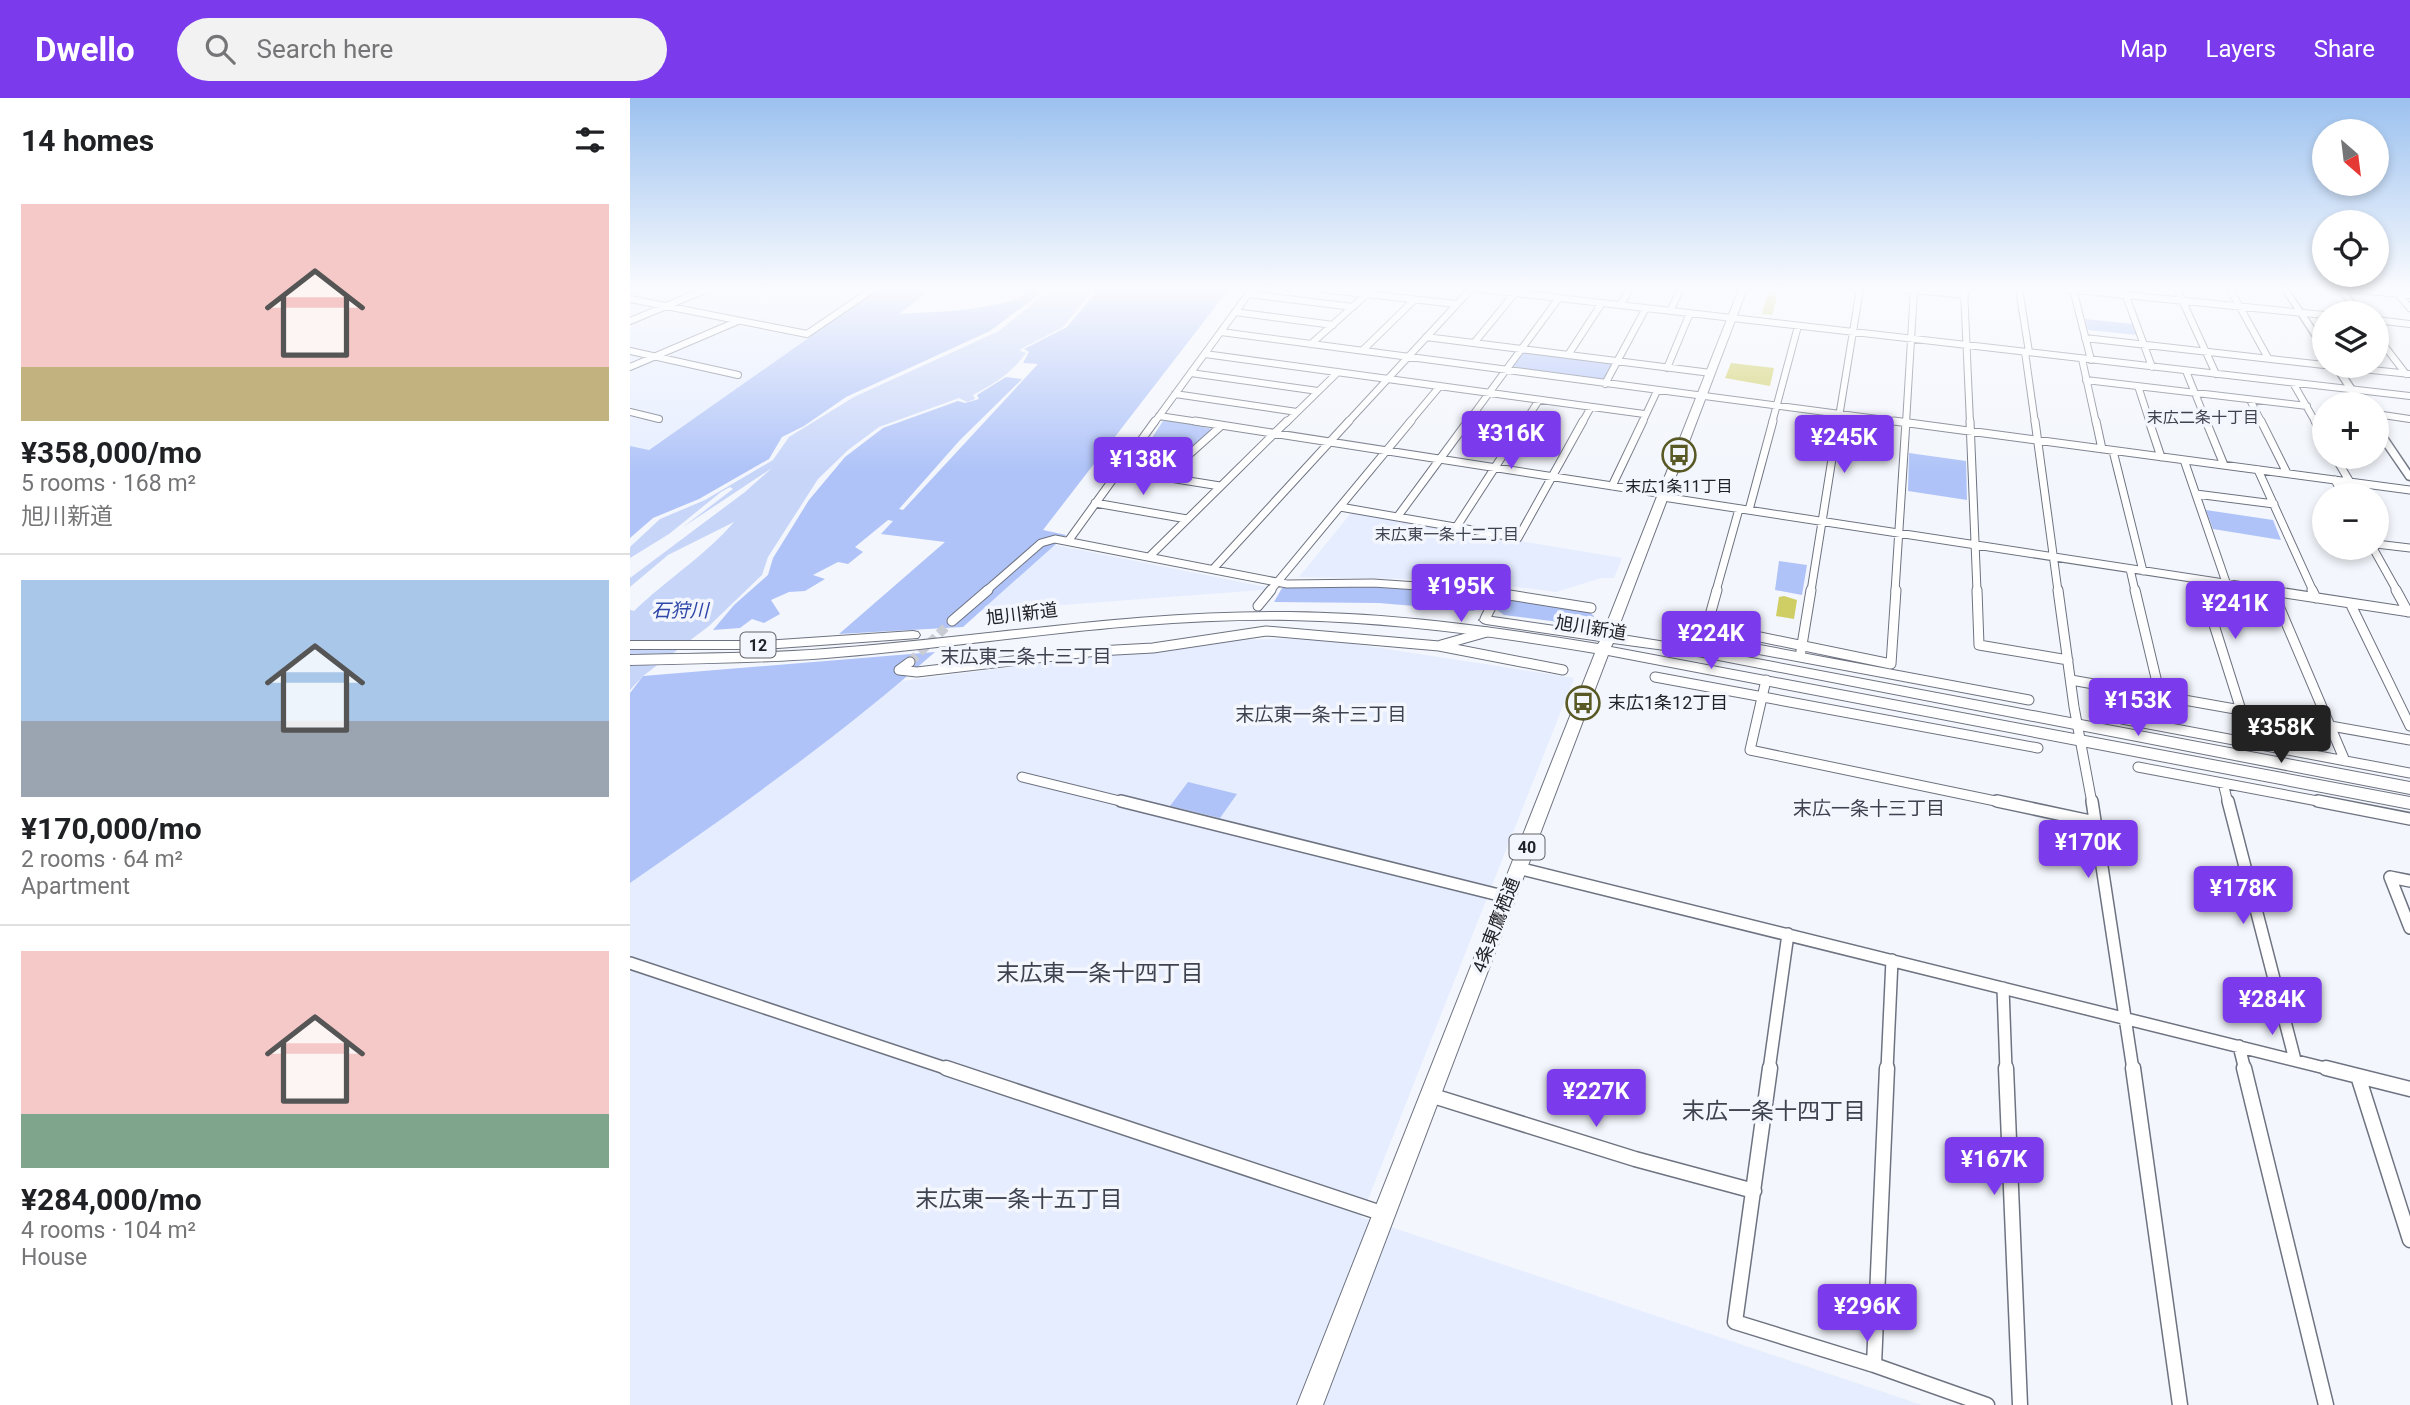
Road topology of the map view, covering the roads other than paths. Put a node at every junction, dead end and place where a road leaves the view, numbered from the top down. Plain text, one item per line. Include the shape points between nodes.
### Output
1 (669, 350) edge
2 (1208, 350) edge
3 (1363, 350) edge
4 (1414, 350) edge
5 (1520, 350) edge
6 (1529, 350) edge
7 (1572, 350) edge
8 (1623, 350) edge
9 (1675, 350) edge
10 (1720, 350) edge
11 (1791, 350) edge
12 (1850, 350) edge
13 (1909, 350) edge
14 (1966, 350) edge
15 (2010, 350) edge
16 (2088, 350) edge
17 (2146, 350) edge
18 (2196, 350) edge
19 (2264, 350) edge
20 (630, 351) edge
21 (2205, 351) junction
22 (2389, 351) edge
23 (2027, 352) junction
24 (1205, 354) junction
25 (1569, 355) junction
26 (655, 356) junction
27 (1408, 357) junction
28 (2268, 358) junction
29 (2082, 359) junction
30 (2091, 360) junction
31 (1617, 362) junction
32 (2312, 364) edge
33 (630, 366) edge
34 (2152, 367) junction
35 (1667, 368) junction
36 (1506, 371) junction
37 (2186, 371) junction
38 (1338, 372) junction
39 (2389, 372) edge
40 (1191, 373) junction
41 (1711, 373) junction
42 (2216, 374) junction
43 (2408, 374) edge
44 (738, 375) dead end
45 (2343, 378) edge
46 (1388, 379) junction
47 (2086, 380) junction
48 (2293, 383) junction
49 (1605, 384) junction
50 (1440, 386) junction
51 (2138, 386) junction
52 (2351, 390) junction
53 (1318, 391) junction
54 (1657, 391) junction
55 (1489, 393) junction
56 (2194, 393) junction
57 (1175, 394) junction
58 (1702, 397) junction
59 (2410, 397) edge
60 (1539, 400) junction
61 (2250, 400) junction
62 (1776, 406) junction
63 (2307, 406) junction
64 (1591, 407) junction
65 (630, 412) edge
66 (1297, 412) junction
67 (1644, 414) junction
68 (1840, 414) junction
69 (2312, 415) edge
70 (1159, 416) junction
71 (2389, 416) edge
72 (659, 419) dead end
73 (2410, 419) edge
74 (1905, 424) junction
75 (1221, 426) junction
76 (1970, 432) junction
77 (1274, 433) junction
78 (2038, 441) junction
79 (1329, 442) junction
80 (2389, 446) edge
81 (2102, 449) junction
82 (1385, 451) junction
83 (2113, 451) junction
84 (2161, 457) junction
85 (1440, 459) junction
86 (2184, 460) junction
87 (2224, 465) junction
88 (1496, 468) junction
89 (2342, 469) edge
90 (1120, 470) junction
91 (2258, 470) junction
92 (2287, 473) junction
93 (1165, 477) junction
94 (1553, 477) junction
95 (2410, 477) edge
96 (2335, 480) junction
97 (2350, 482) junction
98 (2337, 483) edge
99 (1220, 486) junction
100 (1612, 486) junction
101 (2410, 490) edge
102 (2196, 494) junction
103 (1663, 495) junction
104 (1095, 503) junction
105 (2274, 504) junction
106 (1340, 507) junction
107 (1739, 509) junction
108 (1749, 510) junction
109 (1398, 516) junction
110 (1187, 519) junction
111 (1822, 522) junction
112 (1457, 526) junction
113 (1898, 533) junction
114 (1069, 540) junction
115 (1974, 545) junction
116 (2389, 546) edge
117 (2410, 548) edge
118 (1150, 556) junction
119 (2054, 558) junction
120 (2379, 560) edge
121 (1214, 568) junction
122 (2130, 569) junction
123 (2143, 571) junction
124 (2200, 580) junction
125 (1278, 581) junction
126 (2227, 584) junction
127 (2273, 592) junction
128 (1498, 593) junction
129 (2316, 598) junction
130 (2350, 603) junction
131 (1591, 608) dead end
132 (1255, 611) junction
133 (2409, 612) edge
134 (952, 621) tunnel mouth
135 (1488, 625) junction
136 (1251, 633) junction
137 (1606, 643) junction
138 (630, 645) edge
139 (1803, 645) junction
140 (1439, 646) junction
141 (1672, 647) junction
142 (1800, 657) junction
143 (630, 660) edge
144 (2068, 660) junction
145 (910, 662) dead end
146 (1563, 670) dead end
147 (1655, 677) dead end
148 (1766, 680) junction
149 (2071, 680) junction
150 (2160, 695) junction
151 (1762, 696) junction
152 (2029, 700) dead end
153 (2241, 710) junction
154 (2122, 719) dead end
155 (2078, 724) junction
156 (2000, 725) junction
157 (2328, 725) junction
158 (2410, 726) edge
159 (2159, 733) junction
160 (2081, 740) junction
161 (2410, 740) edge
162 (2000, 741) junction
163 (2038, 748) dead end
164 (2345, 761) junction
165 (2207, 764) junction
166 (2138, 767) dead end
167 (2410, 773) edge
168 (1023, 777) dead end
169 (2217, 782) junction
170 (2410, 788) edge
171 (2410, 803) edge
172 (2410, 819) edge
173 (2095, 822) junction
174 (1518, 869) junction
175 (2410, 881) edge
176 (1507, 897) junction
177 (2410, 928) edge
178 (1788, 934) junction
179 (1892, 960) junction
180 (630, 963) edge
181 (2003, 988) junction
182 (2126, 1020) junction
183 (2239, 1046) junction
184 (2295, 1060) junction
185 (2358, 1076) junction
186 (2410, 1089) edge
187 (1430, 1095) junction
188 (1754, 1191) junction
189 (1384, 1214) junction
190 (2410, 1240) edge
191 (1874, 1365) junction
192 (1310, 1405) edge
193 (1987, 1405) edge
194 (2020, 1405) edge
195 (2180, 1405) edge
196 (2326, 1405) edge

1 - 26 street
2 - 24 street
3 - 27 street
4 - 27 street
5 - 36 street
6 - 25 street
7 - 25 street
8 - 31 street
9 - 35 street
10 - 41 highway, 4条東鷹栖通 / 40
11 - 62 street
12 - 68 street
13 - 74 street
14 - 76 street
15 - 23 street
16 - 30 street
17 - 34 street
18 - 21 street
19 - 28 street
20 - 26 street
21 - 28 street
21 - 42 street
22 - 43 street
23 - 29 street
23 - 78 street
24 - 38 street
24 - 40 street
25 - 31 street
26 - 33 street
26 - 44 street
27 - 36 street
27 - 46 street
28 - 32 street
29 - 30 street
29 - 47 street
30 - 34 street
31 - 35 street
31 - 49 street
34 - 37 street
35 - 41 street
36 - 49 street
36 - 55 street
37 - 42 street
37 - 56 street
38 - 46 street
38 - 53 street
39 - 43 street
40 - 53 street
40 - 57 street
41 - 58 highway, 4条東鷹栖通 / 40
42 - 48 street
45 - 52 street
46 - 50 street
46 - 79 street
47 - 51 street
47 - 81 street
48 - 52 street
48 - 63 street
49 - 54 street
50 - 55 street
50 - 82 street
51 - 56 street
51 - 84 street
52 - 59 street
53 - 66 street
54 - 58 street
54 - 67 street
55 - 60 street
55 - 85 street
56 - 61 street
56 - 87 street
57 - 66 street
57 - 70 street
58 - 62 street
58 - 103 highway, 4条東鷹栖通 / 40
60 - 64 street
60 - 88 street
61 - 63 street
61 - 92 street
62 - 68 street
62 - 108 street
63 - 69 street
64 - 67 street
64 - 94 street
65 - 72 street
66 - 77 street
67 - 100 street
68 - 74 street
68 - 111 street
70 - 75 street
70 - 90 street
71 - 73 street
74 - 76 street
74 - 113 street
75 - 77 street
75 - 93 street
76 - 78 street
76 - 115 street
77 - 79 street
77 - 99 street
78 - 81 street
78 - 119 street
79 - 82 street
79 - 121 street
80 - 95 street
81 - 83 street
82 - 85 street
82 - 106 street
83 - 84 street
83 - 123 street
84 - 86 street
85 - 88 street
85 - 109 street
86 - 87 street
86 - 102 street
87 - 91 street
88 - 94 street
88 - 112 street
89 - 97 street
90 - 93 street
90 - 104 street
91 - 92 street
91 - 105 street
92 - 96 street
93 - 99 street
94 - 100 street
94 - 112 street via 1518,538
96 - 97 street
96 - 98 street
97 - 101 street
99 - 110 street
100 - 103 street
102 - 105 street
102 - 126 street
103 - 107 street
103 - 137 highway, 4条東鷹栖通 / 40
104 - 110 street
104 - 114 street
105 - 129 street
106 - 109 street
106 - 125 street
107 - 108 street
107 - 139 street via 1707,626
108 - 111 street
109 - 112 street
110 - 118 street
111 - 113 street
111 - 139 street
113 - 115 street
113 - 139 street via 1891,664
114 - 118 street
114 - 134 street via 1041,543
115 - 119 street
115 - 144 street via 1979,645
116 - 117 street
118 - 121 street
119 - 122 street
119 - 144 street
120 - 133 street
121 - 125 street
122 - 123 street
122 - 150 street
123 - 124 street
124 - 126 street
124 - 153 street
125 - 128 street via 1421,585
125 - 132 street
126 - 127 street
127 - 129 street
127 - 157 street
128 - 131 street
128 - 135 street
129 - 130 street
130 - 133 street
130 - 158 street
132 - 135 highway, 旭川新道 / 12
132 - 136 street
132 - 138 highway, 旭川新道 / 12 via 1099,614 886,638 764,645
132 - 143 highway, 旭川新道 / 12 via 873,650 717,660
135 - 137 highway, 旭川新道 / 12
135 - 140 street
136 - 140 street via 1302,633
136 - 145 street via 1153,649 899,670
137 - 141 highway, 旭川新道 / 12
137 - 148 highway, 旭川新道 / 12
137 - 174 highway, 4条東鷹栖通 / 40
139 - 142 street
140 - 146 street
141 - 142 street via 1698,638
141 - 155 highway, 旭川新道 / 12
142 - 152 street
144 - 149 street
147 - 151 street
148 - 151 street
148 - 156 highway, 旭川新道 / 12
149 - 150 street
149 - 155 street
150 - 153 street
151 - 162 street
151 - 173 street via 1750,750
153 - 157 street
154 - 159 street
155 - 159 highway, 旭川新道 / 12
155 - 160 street
156 - 160 highway, 旭川新道 / 12
156 - 162 street
157 - 161 street
157 - 164 street
159 - 164 street
159 - 170 highway, 旭川新道 / 12
160 - 165 highway, 旭川新道 / 12
160 - 173 street
162 - 163 street
164 - 167 street
165 - 169 street
165 - 171 highway, 旭川新道 / 12
166 - 169 street
168 - 176 street
169 - 172 street
169 - 184 street
173 - 182 street
174 - 176 highway, 4条東鷹栖通 / 40
174 - 178 street
175 - 177 street via 2390,877
176 - 187 highway, 4条東鷹栖通 / 40
178 - 179 street
178 - 188 street
179 - 181 street
179 - 191 street
180 - 189 street
181 - 182 street
181 - 194 street
182 - 183 street
182 - 195 street
183 - 184 street
183 - 196 street
184 - 185 street
185 - 186 street
185 - 190 street
187 - 188 street
187 - 189 highway, 4条東鷹栖通 / 40
188 - 191 street via 1735,1322
189 - 192 highway, 4条東鷹栖通 / 40
191 - 193 street

